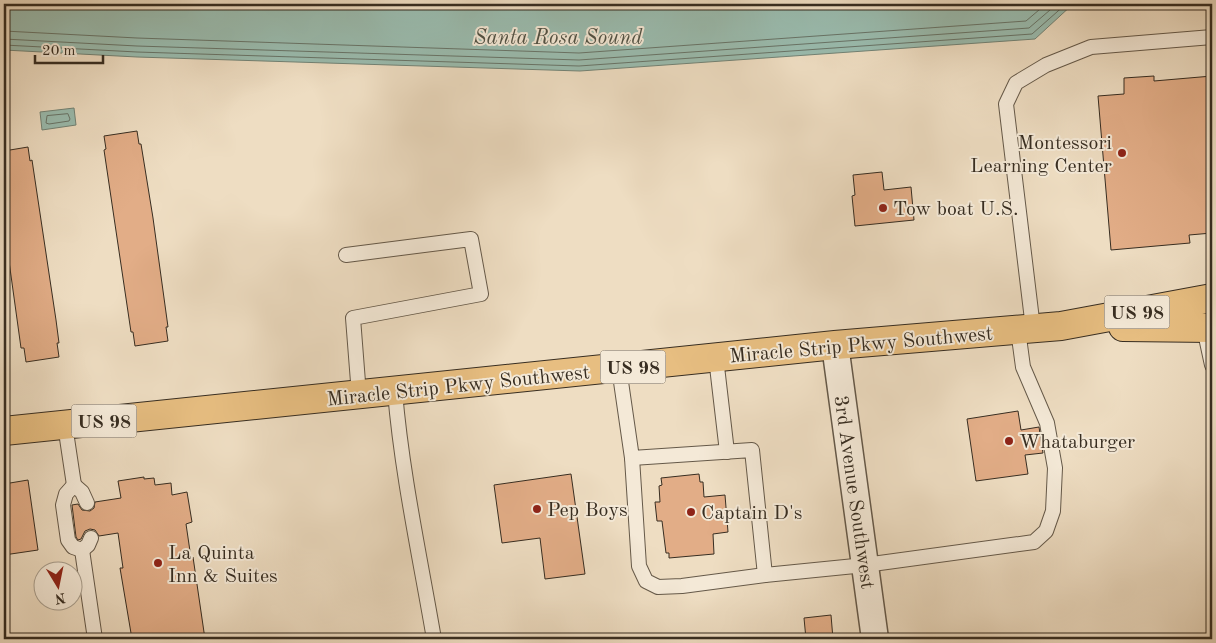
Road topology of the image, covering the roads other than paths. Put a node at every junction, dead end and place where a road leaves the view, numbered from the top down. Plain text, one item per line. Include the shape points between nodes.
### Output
1 (1212, 37) edge
2 (346, 254) dead end
3 (1212, 298) edge
4 (1062, 326) junction
5 (1208, 328) edge
6 (1025, 329) junction
7 (835, 345) junction
8 (716, 358) junction
9 (1212, 364) edge
10 (619, 368) junction
11 (395, 392) junction
12 (359, 395) junction
13 (65, 425) junction
14 (4, 431) edge
15 (727, 452) junction
16 (632, 458) junction
17 (74, 485) junction
18 (87, 503) dead end
19 (91, 538) dead end
20 (82, 550) junction
21 (865, 565) junction
22 (765, 575) junction
23 (95, 639) edge
24 (434, 639) edge
25 (876, 639) edge

1 - 6 lane via 1091,46 1046,65 1016,83 1006,104
2 - 12 lane via 471,239 481,294 352,318
3 - 4 highway, Miracle Strip Pkwy Southwest / US 98
4 - 5 highway, Miracle Strip Pkwy Southwest / US 98
4 - 6 highway, Miracle Strip Pkwy Southwest / US 98
5 - 9 lane
6 - 7 highway, Miracle Strip Pkwy Southwest / US 98
6 - 21 lane via 1023,367 1047,423 1054,468 1053,512 1046,531 1034,542
7 - 8 highway, Miracle Strip Pkwy Southwest / US 98
7 - 21 street, 3rd Avenue Southwest
8 - 10 highway, Miracle Strip Pkwy Southwest / US 98
8 - 15 lane
10 - 11 highway, Miracle Strip Pkwy Southwest / US 98
10 - 16 lane
11 - 12 highway, Miracle Strip Pkwy Southwest / US 98
11 - 24 lane via 398,430
12 - 13 highway, Miracle Strip Pkwy Southwest / US 98
13 - 14 highway, Miracle Strip Pkwy Southwest / US 98
13 - 17 lane
15 - 16 lane
15 - 22 lane via 752,450
16 - 22 lane via 639,566 646,581 658,587 682,586
17 - 18 lane
17 - 20 lane via 66,494 63,505 68,540 73,547
19 - 20 lane
20 - 23 lane
21 - 22 lane
21 - 25 street, 3rd Avenue Southwest

